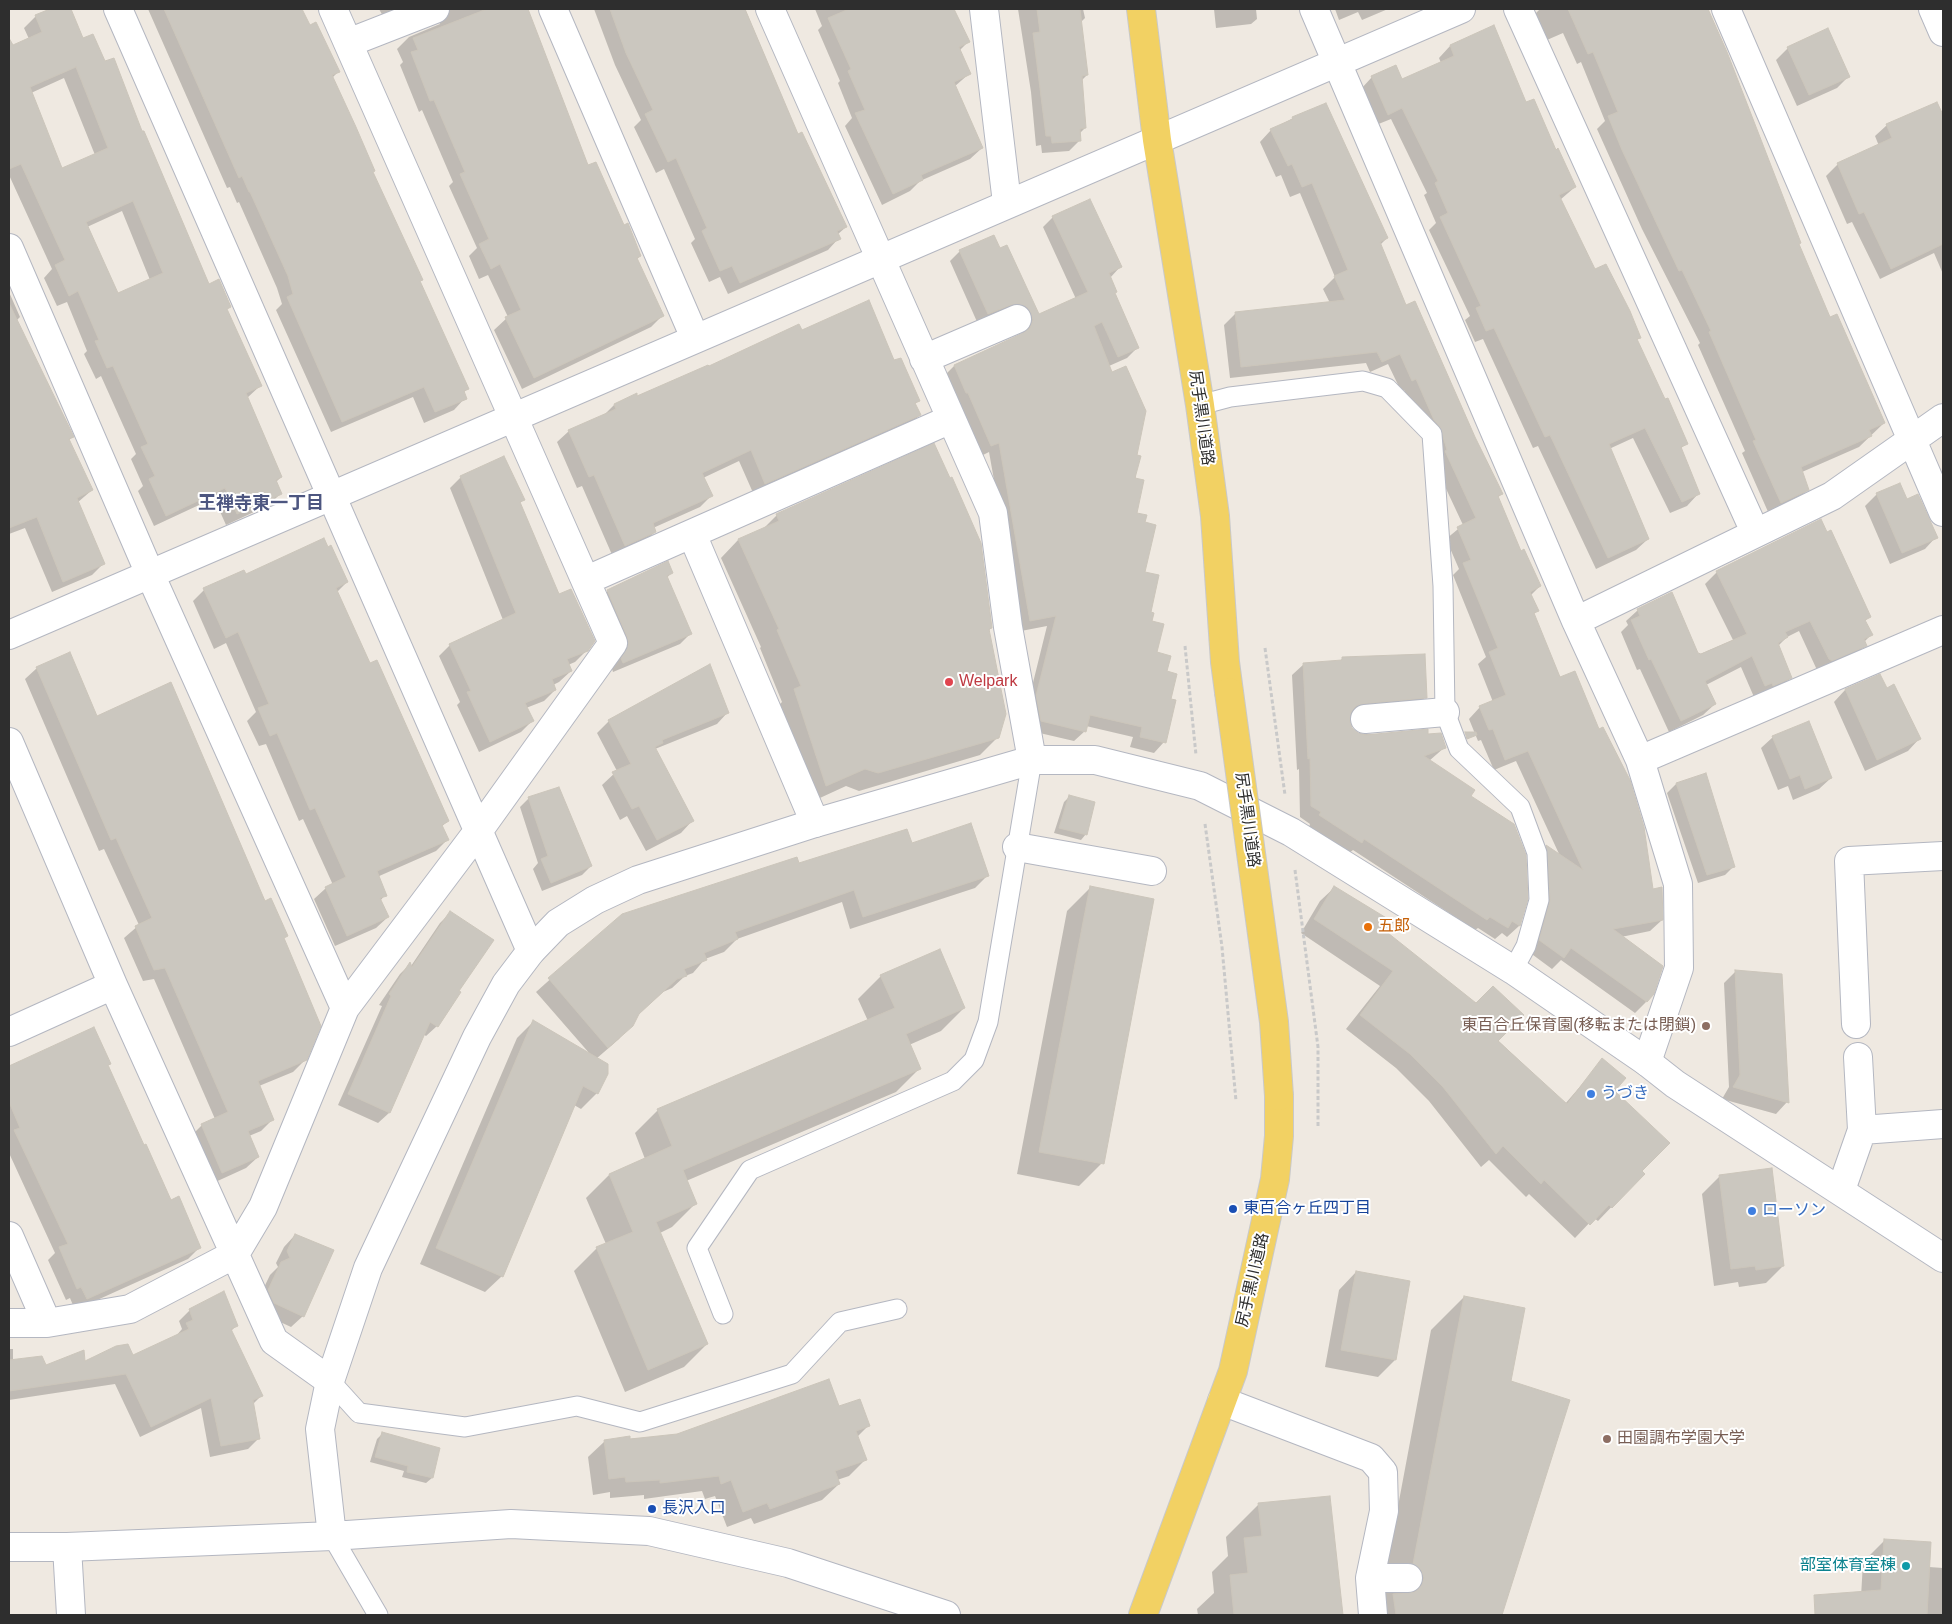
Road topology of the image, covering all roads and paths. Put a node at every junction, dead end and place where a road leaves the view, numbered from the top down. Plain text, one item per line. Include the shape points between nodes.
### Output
1 (118, 9) edge
2 (333, 9) edge
3 (435, 9) edge
4 (553, 9) edge
5 (770, 9) edge
6 (984, 9) edge
7 (1141, 9) edge
8 (1314, 9) edge
9 (1461, 9) edge
10 (1518, 9) edge
11 (1726, 9) edge
12 (1933, 9) edge
13 (1943, 32) edge
14 (348, 43) junction
15 (1339, 62) junction
16 (1157, 140) junction
17 (1007, 203) junction
18 (9, 248) edge
19 (880, 258) junction
20 (1017, 319) dead end
21 (696, 338) junction
22 (924, 358) junction
23 (1200, 405) junction
24 (515, 416) junction
25 (1943, 418) edge
26 (951, 419) junction
27 (1912, 440) junction
28 (332, 495) junction
29 (1943, 512) edge
30 (1755, 532) junction
31 (692, 534) junction
32 (150, 574) junction
33 (587, 580) junction
34 (1576, 621) junction
35 (1943, 630) edge
36 (9, 635) edge
37 (1185, 646) dead end
38 (1265, 648) dead end
39 (1445, 712) junction
40 (1366, 719) dead end
41 (9, 742) edge
42 (1196, 756) dead end
43 (1032, 760) junction
44 (1640, 760) junction
45 (1286, 798) dead end
46 (1205, 819) dead end
47 (815, 823) junction
48 (479, 830) junction
49 (1017, 847) junction
50 (1943, 856) edge
51 (1295, 866) dead end
52 (1152, 871) dead end
53 (531, 951) junction
54 (1513, 970) junction
55 (113, 985) junction
56 (345, 1008) junction
57 (1856, 1024) dead end
58 (9, 1032) edge
59 (1858, 1057) dead end
60 (1647, 1062) junction
61 (1236, 1101) dead end
62 (1943, 1124) edge
63 (1318, 1126) dead end
64 (1862, 1130) junction
65 (1842, 1190) junction
66 (9, 1236) edge
67 (235, 1254) junction
68 (1943, 1258) edge
69 (897, 1310) dead end
70 (723, 1314) dead end
71 (9, 1322) edge
72 (47, 1323) junction
73 (330, 1381) junction
74 (1222, 1401) junction
75 (332, 1536) junction
76 (9, 1547) edge
77 (67, 1547) junction
78 (1370, 1578) junction
79 (1408, 1578) dead end
80 (71, 1615) edge
81 (378, 1615) edge
82 (946, 1615) edge
83 (1143, 1615) edge
84 (1373, 1615) edge

1 - 28 street
2 - 14 street
3 - 14 street
4 - 21 street
5 - 19 street
6 - 17 street
7 - 16 main road, 尻手黒川道路
8 - 15 street
9 - 15 street
10 - 30 street
11 - 27 street
12 - 13 street
14 - 24 street
15 - 16 street
15 - 34 street
16 - 17 street
16 - 23 main road, 尻手黒川道路
17 - 19 street
18 - 32 street
19 - 21 street
19 - 22 street
20 - 22 street
21 - 24 street
22 - 26 street
23 - 39 lane via 1230,397 1363,380 1387,388 1432,434 1443,586
23 - 74 main road, 尻手黒川道路, bridge via 1215,516 1225,662 1274,1022 1279,1096 1275,1179 1232,1371
24 - 28 street
24 - 33 street
25 - 27 street
26 - 31 street
26 - 43 street via 992,513
27 - 29 street
27 - 30 street via 1832,496
28 - 32 street
28 - 48 street
30 - 34 street
31 - 33 street
31 - 47 street
32 - 36 street
32 - 56 street
33 - 48 street via 613,643
34 - 44 street
35 - 44 street
37 - 42 path
38 - 45 path
39 - 40 street
39 - 54 lane via 1459,749 1520,808 1538,853 1539,900 1526,946
41 - 55 street
43 - 47 street
43 - 49 lane
43 - 54 street via 1095,760 1200,786 1291,832
44 - 60 street via 1678,884 1679,968
46 - 61 path via 1223,955
47 - 53 street via 638,880 595,900 558,923
48 - 53 street
48 - 56 street
49 - 52 street
49 - 70 lane via 988,1022 974,1060 953,1081 750,1170 697,1248
50 - 57 street via 1849,861
51 - 63 path via 1318,1048
53 - 73 street via 506,984 477,1037 409,1177 368,1268
54 - 60 street
55 - 58 street
55 - 67 street
56 - 67 street via 263,1207
59 - 64 street
60 - 65 street via 1675,1084
62 - 64 street
64 - 65 street
65 - 68 street
66 - 72 street
67 - 72 street via 130,1309
67 - 73 street via 274,1341
69 - 73 lane via 840,1322 792,1374 640,1422 577,1406 465,1426 359,1413
71 - 72 street
73 - 75 street via 320,1429
74 - 78 street via 1371,1458 1383,1472 1384,1512
74 - 83 main road, 尻手黒川道路
75 - 77 street
75 - 81 lane
75 - 82 street via 511,1524 649,1531 788,1563
76 - 77 street
77 - 80 street
78 - 79 street
78 - 84 street

